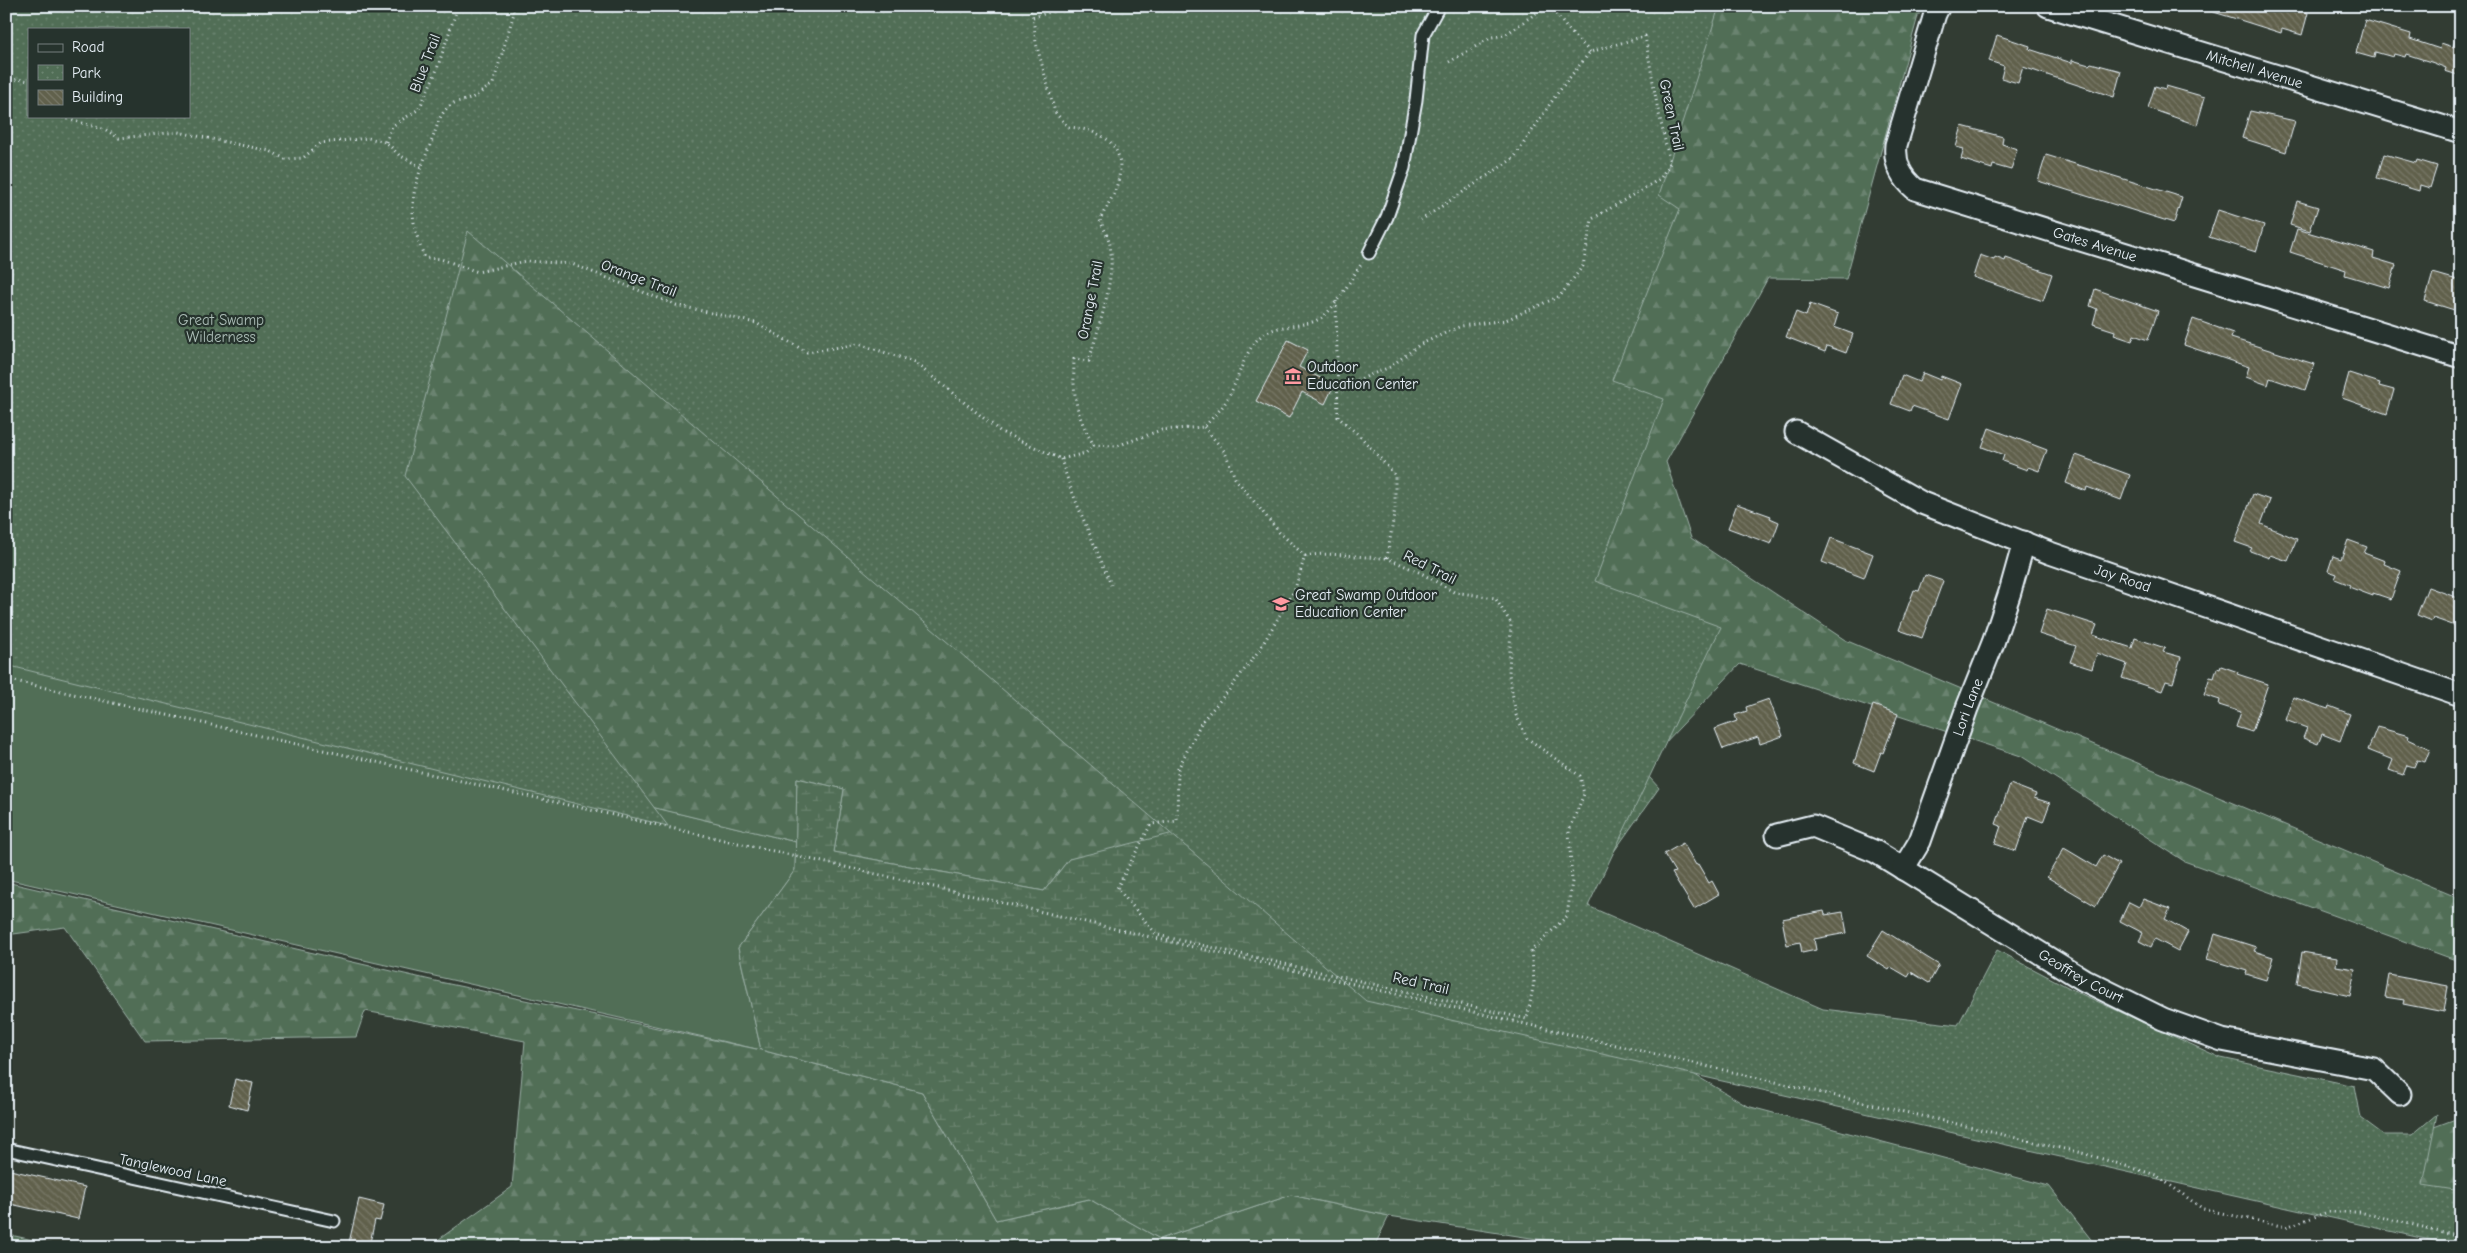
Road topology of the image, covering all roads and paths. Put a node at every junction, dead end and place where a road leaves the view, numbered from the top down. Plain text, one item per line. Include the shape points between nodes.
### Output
1 (458, 6) edge
2 (511, 6) edge
3 (1029, 6) edge
4 (1072, 6) edge
5 (1439, 6) edge
6 (1546, 6) edge
7 (1550, 6) edge
8 (1940, 6) edge
9 (2048, 6) edge
10 (1033, 18) junction
11 (1590, 52) junction
12 (1449, 62) dead end
13 (28, 81) edge
14 (6, 83) edge
15 (65, 118) edge
16 (2461, 132) edge
17 (386, 142) junction
18 (423, 168) junction
19 (1421, 220) dead end
20 (1369, 253) joint
21 (1336, 301) junction
22 (2461, 357) edge
23 (1338, 388) junction
24 (1204, 427) junction
25 (1796, 432) dead end
26 (1094, 445) junction
27 (1060, 459) junction
28 (2024, 542) junction
29 (1305, 556) junction
30 (1387, 558) junction
31 (1111, 585) dead end
32 (6, 679) edge
33 (2461, 695) edge
34 (1777, 835) dead end
35 (1903, 869) junction
36 (2400, 1094) dead end
37 (6, 1149) edge
38 (334, 1221) dead end
39 (2461, 1236) edge

1 - 17 path, Blue Trail via 436,72 419,109 392,126
2 - 18 path, Orange Trail via 514,13 493,84 470,99 452,104 438,118
3 - 10 path, Orange Trail
4 - 10 path
5 - 20 lane via 1423,35 1404,168 1387,217
6 - 12 path via 1506,35 1492,37
7 - 11 path
8 - 22 street, Gates Avenue via 1896,145 1897,164 1915,189
9 - 16 street, Mitchell Avenue
10 - 26 path, Orange Trail via 1036,43 1055,112 1068,127 1087,128 1104,135 1115,148 1121,168 1116,188 1100,220 1110,245 1110,274 1104,306 1089,361 1074,359 1074,391 1081,424
11 - 19 path via 1556,95 1514,158
11 - 23 path, Green Trail via 1645,36 1670,163 1660,180 1592,219 1583,266 1560,296 1506,320 1461,326 1419,345 1390,367
13 - 14 path via 18,79
15 - 17 path via 106,130 119,138 178,132 270,151 285,160 303,158 321,143 368,138
17 - 18 path via 399,155
18 - 27 path, Orange Trail via 414,188 413,208 416,237 425,258 441,259 478,272 526,261 572,264 676,305 756,323 808,352 860,344 914,362 1001,432
20 - 21 path
21 - 23 path
21 - 24 path via 1323,317 1308,325 1288,326 1257,339 1229,397
23 - 30 path, Red Trail via 1338,417 1395,475 1395,509
24 - 26 path via 1160,430 1116,446
24 - 29 path via 1225,452 1235,478 1279,532
25 - 28 street, Jay Road via 1907,496
26 - 27 path via 1086,453
27 - 31 path via 1071,493
28 - 33 street, Jay Road
28 - 35 street, Lori Lane via 1996,635 1920,841
29 - 30 path via 1325,552
29 - 30 path, Red Trail via 1295,589 1260,649 1202,720 1178,770 1177,822 1151,824 1116,888 1157,935 1527,1019 1534,982 1531,951 1567,916 1572,881 1569,831 1584,794 1580,776 1527,738 1516,715 1509,674 1510,623 1495,598 1454,592
32 - 39 path via 942,889 2086,1154 2156,1175 2202,1209 2286,1227 2328,1212 2359,1212
34 - 35 street, Geoffrey Court via 1813,826 1868,848
35 - 36 street, Geoffrey Court via 2084,980 2163,1019 2222,1040 2374,1069
37 - 38 lane, Tanglewood Lane

